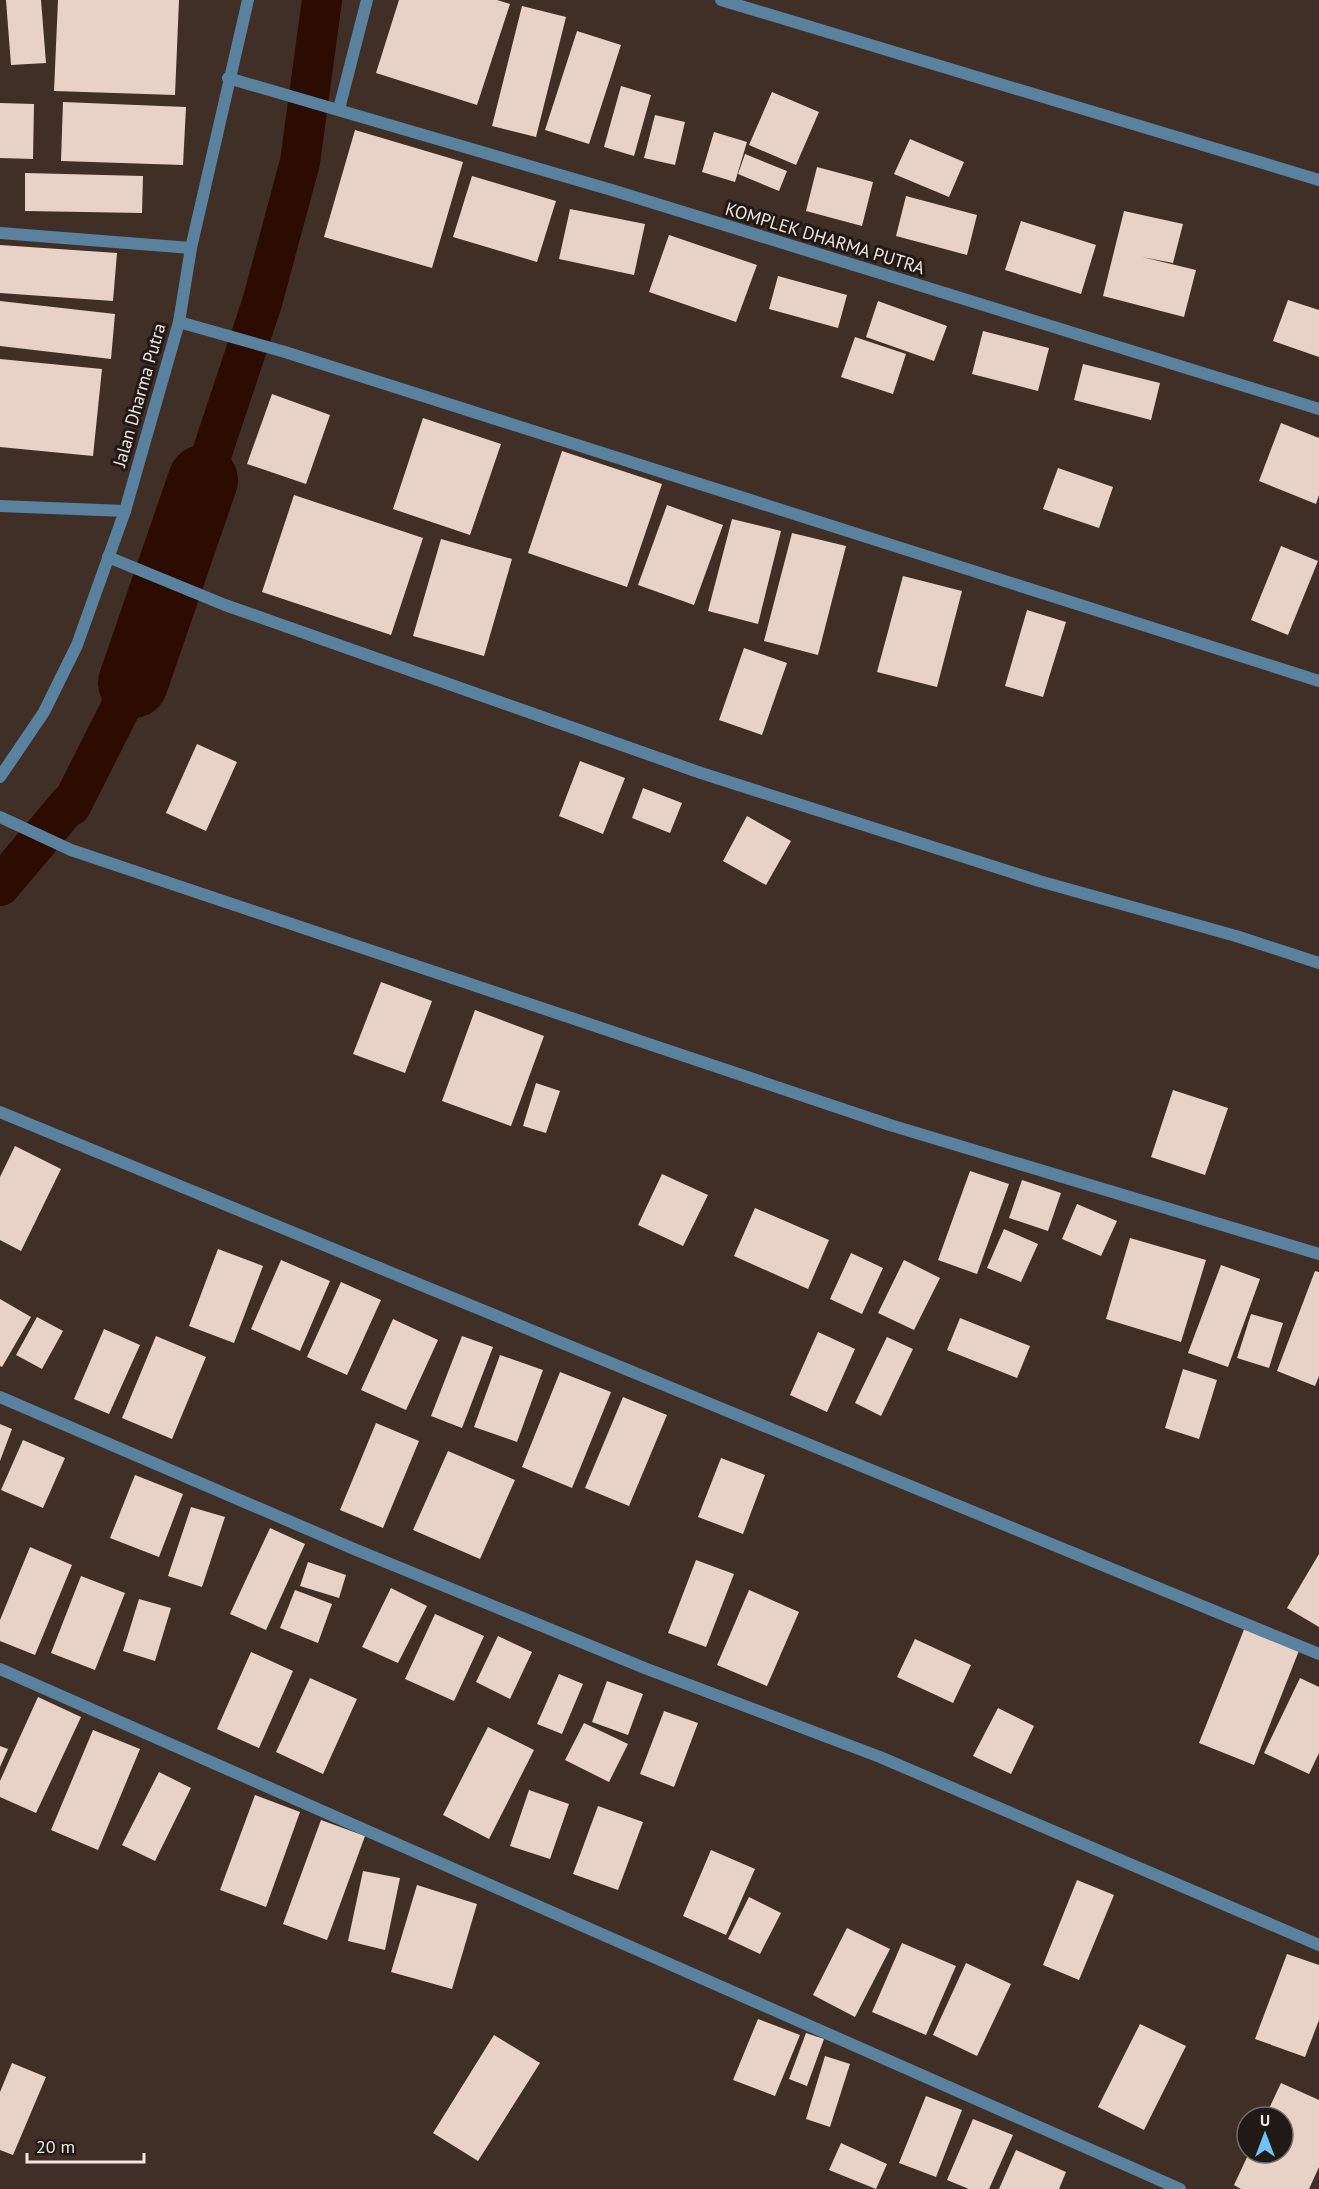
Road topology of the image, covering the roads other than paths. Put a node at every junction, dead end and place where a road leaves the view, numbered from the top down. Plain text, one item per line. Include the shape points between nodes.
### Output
1 (248, 0) edge
2 (367, 0) edge
3 (721, 0) edge
4 (228, 78) junction
5 (339, 110) junction
6 (1319, 180) edge
7 (0, 234) edge
8 (191, 248) junction
9 (179, 322) junction
10 (1319, 409) edge
11 (0, 506) edge
12 (125, 511) junction
13 (108, 557) junction
14 (1319, 681) edge
15 (0, 777) edge
16 (0, 817) edge
17 (1319, 963) edge
18 (0, 1112) edge
19 (1319, 1254) edge
20 (0, 1397) edge
21 (1319, 1654) edge
22 (0, 1669) edge
23 (1319, 1945) edge
24 (1180, 2189) edge

1 - 4 street, Jalan Dharma Putra
2 - 5 street
3 - 6 street
4 - 5 street, KOMPLEK DHARMA PUTRA
4 - 8 street, Jalan Dharma Putra
5 - 10 street, KOMPLEK DHARMA PUTRA via 615,191
7 - 8 street
8 - 9 street, Jalan Dharma Putra
9 - 12 street, Jalan Dharma Putra
9 - 14 street via 285,352
11 - 12 street
12 - 13 street, Jalan Dharma Putra
13 - 15 street, Jalan Dharma Putra via 77,645 44,712
13 - 17 street via 225,605 701,773 1040,881
16 - 19 street via 71,850 891,1125
18 - 21 street
20 - 23 street via 625,1660 880,1757
22 - 24 street

